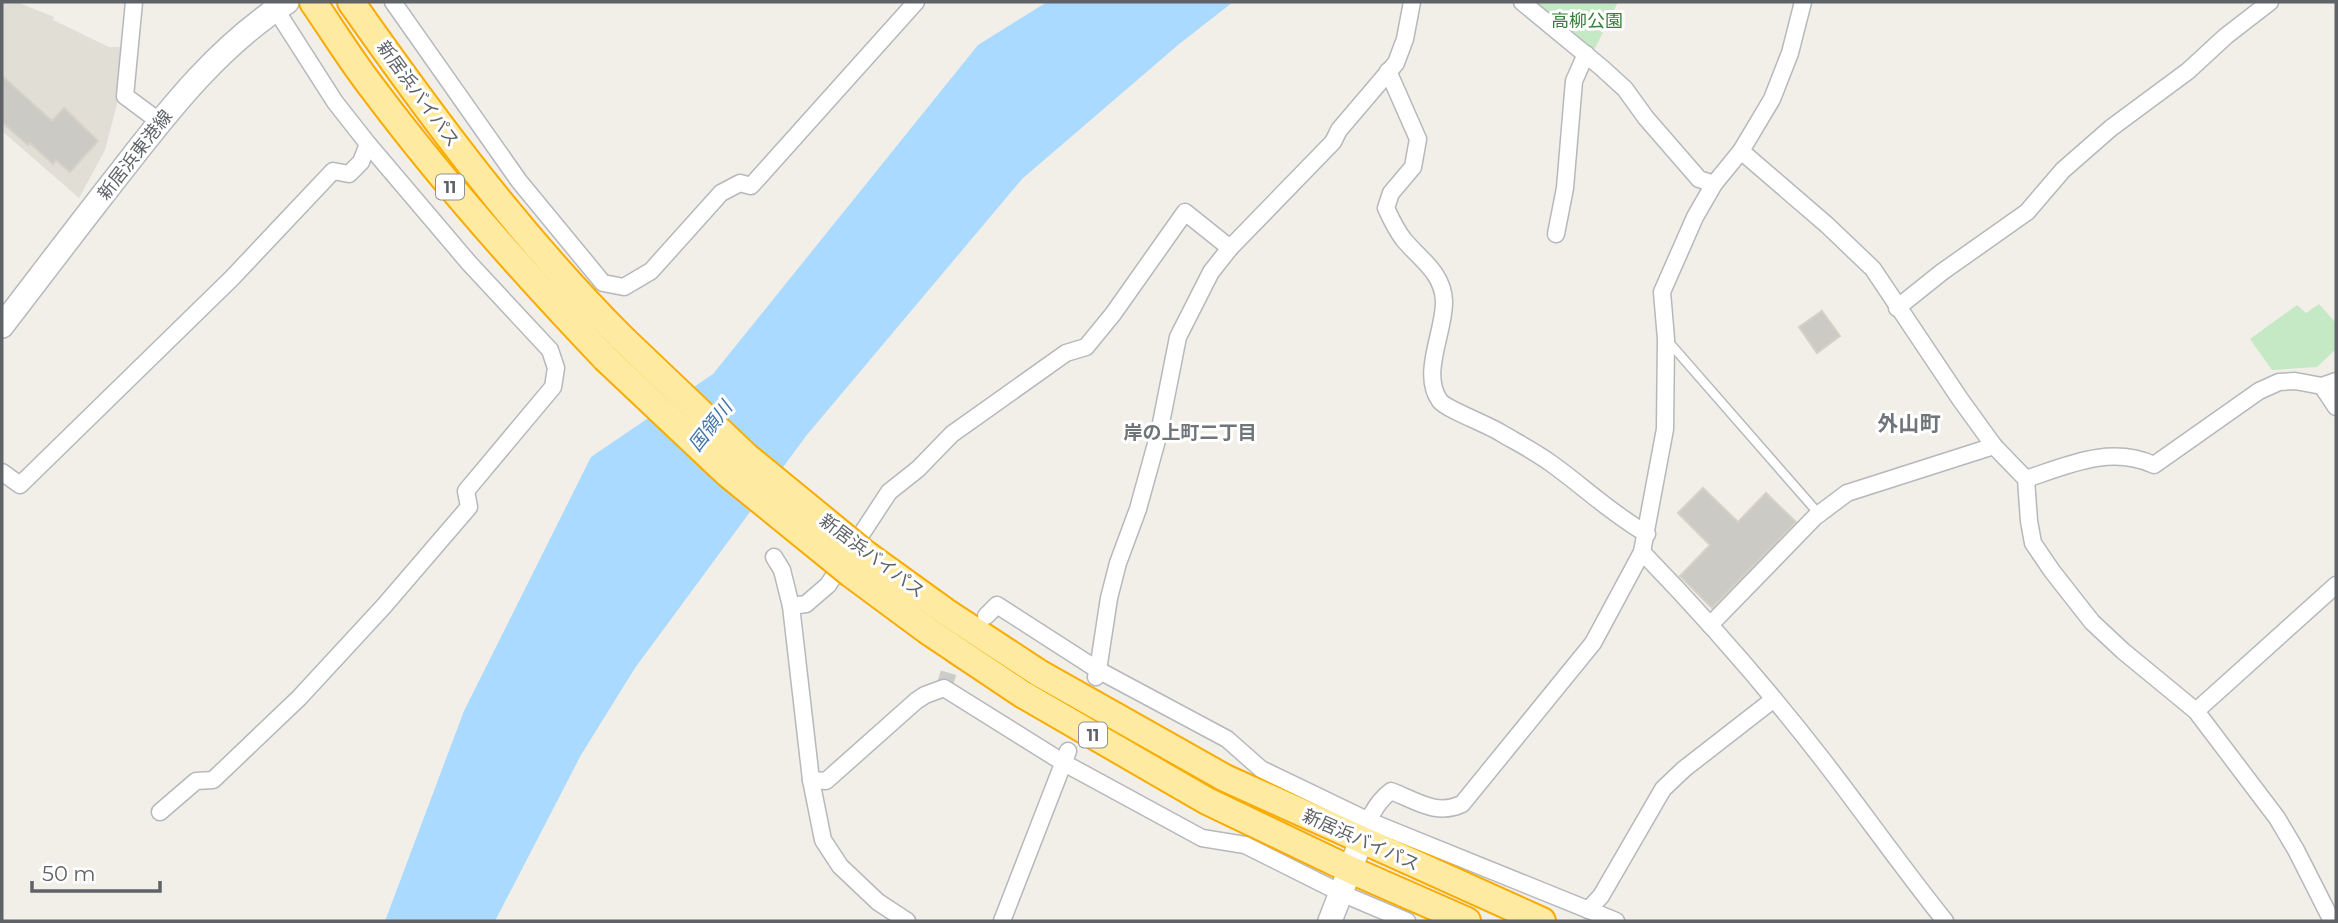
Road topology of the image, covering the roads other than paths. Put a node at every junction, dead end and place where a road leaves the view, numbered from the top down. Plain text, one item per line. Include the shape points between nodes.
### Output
1 (134, 2) edge
2 (313, 2) edge
3 (351, 2) edge
4 (393, 2) edge
5 (916, 2) edge
6 (1412, 2) edge
7 (1522, 2) edge
8 (1803, 2) edge
9 (2270, 2) edge
10 (278, 4) edge
11 (1586, 54) junction
12 (1388, 71) junction
13 (160, 122) junction
14 (368, 145) junction
15 (1741, 151) junction
16 (1714, 184) junction
17 (1556, 234) dead end
18 (1230, 248) junction
19 (1897, 308) junction
20 (2, 326) edge
21 (1666, 339) junction
22 (2329, 384) edge
23 (2336, 407) edge
24 (1994, 446) junction
25 (2, 472) edge
26 (2026, 479) junction
27 (1819, 514) junction
28 (1647, 534) junction
29 (1642, 552) junction
30 (774, 557) dead end
31 (859, 564) junction
32 (2336, 585) edge
33 (791, 606) junction
34 (986, 616) dead end
35 (1710, 625) junction
36 (1097, 674) junction
37 (1774, 699) junction
38 (2196, 711) junction
39 (1066, 757) junction
40 (811, 780) junction
41 (160, 812) dead end
42 (1365, 831) junction
43 (1346, 882) junction
44 (1588, 910) junction
45 (907, 921) edge
46 (1002, 921) edge
47 (1330, 921) edge
48 (1407, 921) edge
49 (1467, 921) edge
50 (1542, 921) edge
51 (1616, 921) edge
52 (1945, 921) edge
53 (2332, 921) edge

1 - 13 street via 125,96
2 - 31 highway, 新居浜バイパス / 11, bridge via 373,89 457,196 605,358 728,474
3 - 31 highway, 新居浜バイパス / 11, bridge via 494,197 622,338
4 - 5 street via 519,181 603,283 624,287 651,271 721,192 740,183 751,186
6 - 12 street via 1405,39
7 - 11 street
8 - 15 street via 1772,99
9 - 19 street via 2189,71 2111,128 2063,170 2020,218
10 - 13 main road, 新居浜東港線 via 201,74
10 - 14 street via 335,102
11 - 16 street via 1625,89 1699,179
11 - 17 street via 1574,81 1565,188
12 - 18 street via 1333,142
12 - 28 street via 1418,139 1413,167 1391,193 1386,208 1392,223 1440,283 1444,302 1434,356 1434,388 1442,403 1550,462
13 - 20 main road, 新居浜東港線
14 - 25 street via 349,174 333,171 232,278 20,485
14 - 41 street via 550,350 556,368 553,387 466,491 469,507 299,698 213,780 196,781
15 - 16 street
15 - 19 street via 1873,270
16 - 21 street via 1662,292
18 - 33 street via 1185,212 1086,347 1066,353 952,434 890,492 828,585 806,604
18 - 36 street via 1211,272 1178,337 1159,433 1109,598
19 - 24 street
21 - 27 lane
21 - 28 street via 1665,429
22 - 23 street
22 - 26 street via 2279,382 2259,391 2154,465 2092,457
24 - 26 street
24 - 27 street via 1847,493
26 - 38 street via 2034,543 2052,571 2092,622
27 - 35 street
28 - 29 street
29 - 35 street
29 - 42 street via 1593,643 1462,804 1440,810 1391,792 1380,800
30 - 33 street
31 - 42 highway, 新居浜バイパス / 11 via 1225,778
31 - 43 highway, 新居浜バイパス / 11 via 928,631 1022,694
32 - 38 street
33 - 40 street
34 - 36 street via 997,605
35 - 37 street
36 - 42 street via 1227,738 1261,769
37 - 44 street via 1663,789 1601,896
37 - 52 street
38 - 53 street via 2277,818
39 - 40 street via 944,688 916,701 826,781
39 - 43 street via 1202,838 1245,845
39 - 46 street
40 - 45 street via 830,854 878,902
42 - 43 main road
42 - 44 street
42 - 50 highway, 新居浜バイパス / 11
43 - 47 main road
43 - 48 street
43 - 49 highway, 新居浜バイパス / 11
44 - 51 street

